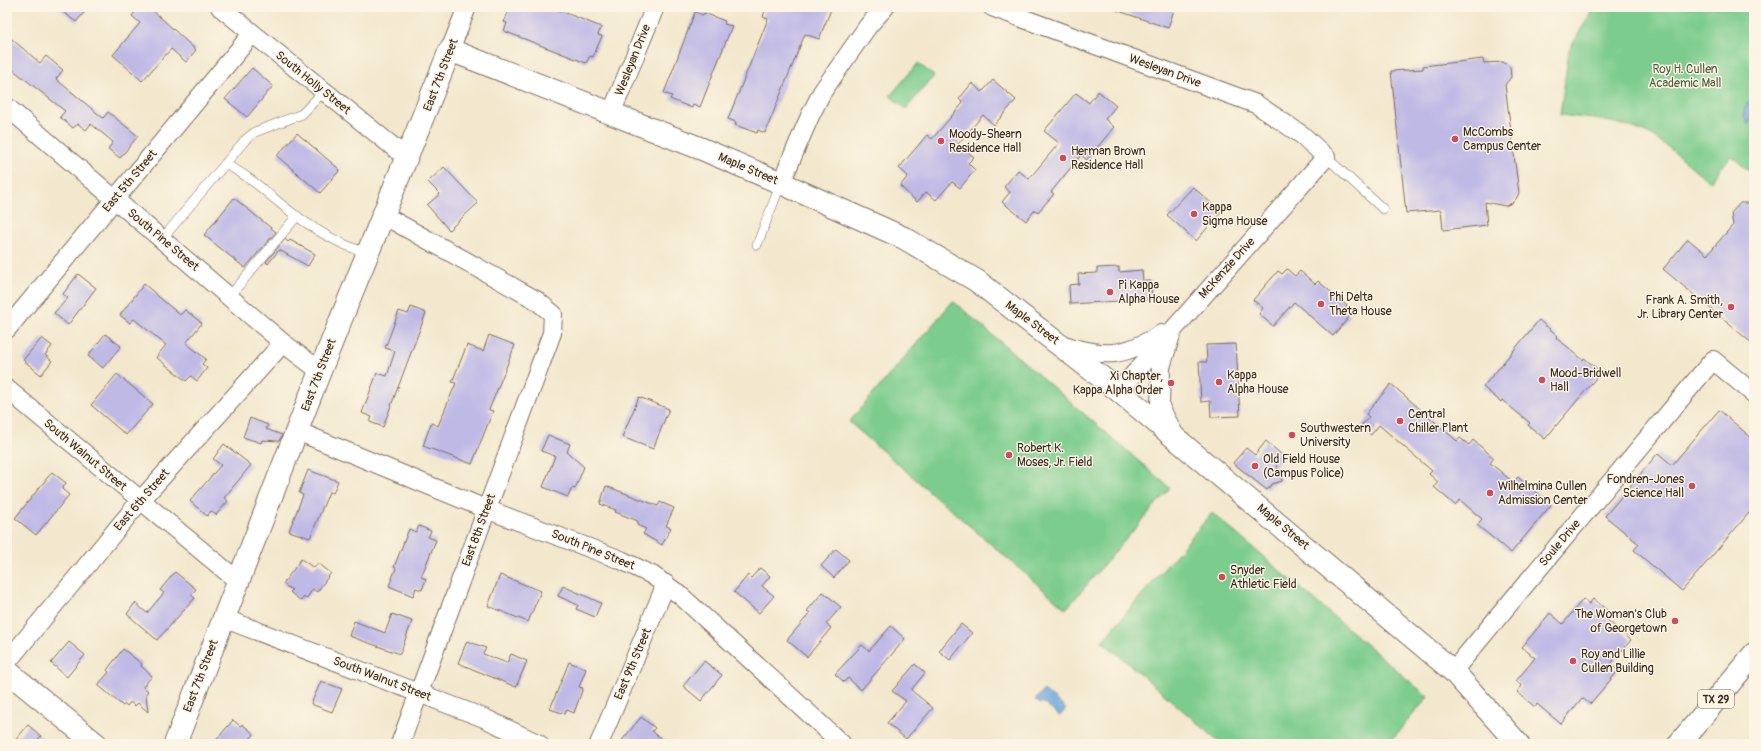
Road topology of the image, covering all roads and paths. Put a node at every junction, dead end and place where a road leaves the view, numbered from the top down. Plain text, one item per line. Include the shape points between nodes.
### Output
1 (220, 7) edge
2 (467, 7) edge
3 (655, 7) edge
4 (885, 7) edge
5 (992, 7) edge
6 (252, 34) junction
7 (450, 50) junction
8 (324, 91) junction
9 (7, 107) edge
10 (611, 114) junction
11 (1326, 157) junction
12 (407, 158) junction
13 (225, 164) junction
14 (781, 183) junction
15 (115, 199) junction
16 (1383, 209) dead end
17 (297, 216) junction
18 (383, 216) junction
19 (162, 239) junction
20 (757, 245) dead end
21 (368, 253) junction
22 (229, 297) junction
23 (1175, 325) junction
24 (7, 329) edge
25 (283, 343) junction
26 (1060, 344) junction
27 (320, 371) junction
28 (7, 389) edge
29 (1119, 390) junction
30 (1754, 394) edge
31 (297, 432) junction
32 (1174, 436) junction
33 (140, 501) junction
34 (486, 509) junction
35 (238, 581) junction
36 (666, 584) junction
37 (223, 618) junction
38 (7, 662) edge
39 (1751, 664) edge
40 (7, 671) edge
41 (1453, 671) junction
42 (418, 693) junction
43 (96, 744) edge
44 (174, 744) edge
45 (400, 744) edge
46 (539, 744) edge
47 (599, 744) edge
48 (840, 744) edge
49 (1518, 744) edge
50 (1679, 744) edge

1 - 6 street, South Holly Street
2 - 7 street, East 7th Street
3 - 10 street, Wesleyan Drive
4 - 14 street via 868,26 822,92
5 - 11 street, Wesleyan Drive via 1256,104 1302,135
6 - 8 street, South Holly Street
6 - 15 street, East 5th Street
7 - 10 street, Maple Street
7 - 12 street, East 7th Street
8 - 12 street, South Holly Street
8 - 13 lane via 302,114 255,132
9 - 15 street, South Pine Street
10 - 14 street, Maple Street
11 - 16 lane
11 - 23 street, McKenzie Drive
12 - 18 street, East 7th Street
13 - 17 lane via 242,172
13 - 19 lane
14 - 20 lane
14 - 26 street, Maple Street via 904,238 977,281
15 - 19 street, South Pine Street
15 - 24 street, East 5th Street
17 - 21 lane via 350,248
17 - 22 lane
18 - 21 street, East 7th Street
18 - 34 street, East 8th Street via 536,300 553,314 552,332
19 - 22 street, South Pine Street
21 - 27 street, East 7th Street
22 - 25 street, South Pine Street
23 - 26 street, McKenzie Drive via 1142,345 1119,352 1089,353
23 - 29 street, McKenzie Drive
23 - 32 street, McKenzie Drive via 1161,368 1160,407
25 - 27 street, South Pine Street
25 - 33 street, East 6th Street
26 - 29 street, Maple Street
27 - 31 street, East 7th Street
28 - 33 street, South Walnut Street
29 - 32 street, Maple Street
30 - 41 street, Soule Drive via 1713,360
31 - 34 street, South Pine Street
31 - 35 street, East 7th Street
32 - 41 street, Maple Street
33 - 35 street, South Walnut Street
33 - 38 street, East 6th Street
34 - 36 street, South Pine Street via 621,560
34 - 42 street, East 8th Street
35 - 37 street, East 7th Street
36 - 47 street, East 9th Street
36 - 48 street, South Pine Street
37 - 42 street, South Walnut Street
37 - 44 street, East 7th Street
39 - 50 street, TX 29
40 - 43 street
41 - 49 street, Maple Street
42 - 45 street, East 8th Street
42 - 46 street, South Walnut Street via 484,718

